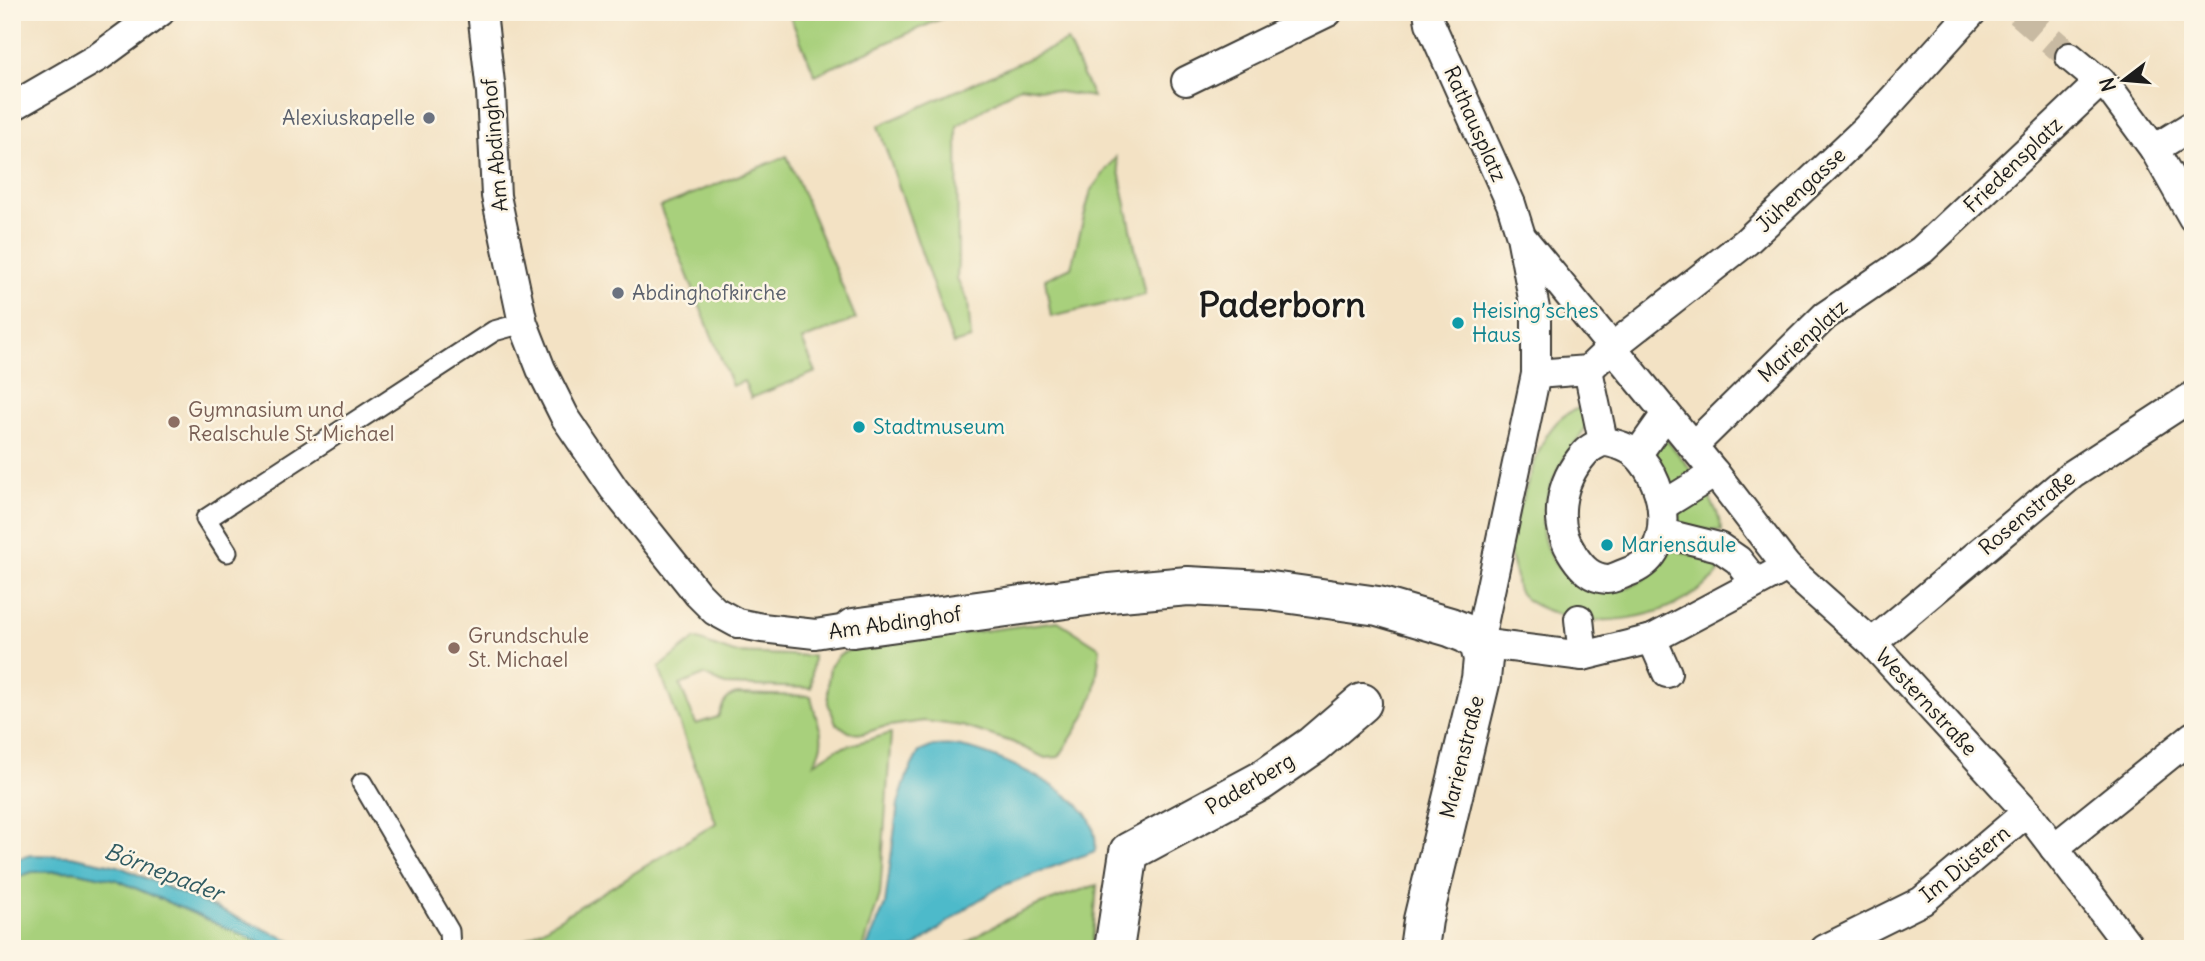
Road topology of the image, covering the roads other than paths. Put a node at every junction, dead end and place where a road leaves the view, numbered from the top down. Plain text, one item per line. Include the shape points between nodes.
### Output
1 (160, 12) edge
2 (482, 12) edge
3 (1328, 12) edge
4 (1428, 12) edge
5 (1972, 12) edge
6 (2070, 57) tunnel mouth
7 (1186, 81) dead end
8 (2101, 81) junction
9 (12, 107) edge
10 (2193, 125) edge
11 (2154, 149) junction
12 (2193, 218) edge
13 (1955, 221) joint
14 (1521, 236) junction
15 (523, 323) junction
16 (1611, 348) junction
17 (1588, 370) junction
18 (1536, 374) junction
19 (2193, 396) edge
20 (1666, 414) junction
21 (1603, 442) junction
22 (1693, 446) junction
23 (1637, 456) junction
24 (1715, 473) junction
25 (1662, 520) junction
26 (227, 552) dead end
27 (1787, 566) junction
28 (1756, 583) junction
29 (1579, 619) dead end
30 (853, 628) joint
31 (1653, 639) junction
32 (1479, 643) junction
33 (1871, 643) junction
34 (1570, 655) junction
35 (1667, 673) dead end
36 (1362, 703) dead end
37 (2193, 736) edge
38 (362, 783) dead end
39 (2027, 812) junction
40 (2054, 848) junction
41 (2126, 947) edge
42 (450, 949) edge
43 (1114, 949) edge
44 (1419, 949) edge
45 (1825, 949) edge

1 - 9 street via 100,56
2 - 15 street, Am Abdinghof via 496,196
3 - 7 street
4 - 14 street, Rathausplatz
5 - 16 street, Jühengasse via 1862,134 1773,217
6 - 8 street
8 - 11 street
8 - 13 street, Friedensplatz
10 - 11 street
11 - 12 street
13 - 22 street, Marienplatz via 1922,250 1825,316
14 - 16 street
14 - 18 street via 1536,314
15 - 26 lane via 494,331 206,519
15 - 30 street, Am Abdinghof via 565,417 614,489 715,611 737,623 762,628 815,634
16 - 17 street
16 - 20 street
17 - 18 street
17 - 21 street
18 - 32 street
19 - 33 street, Rosenstraße via 2073,474
20 - 22 street
20 - 23 street
21 - 23 street via 1621,445
21 - 25 street via 1586,452 1566,485 1559,515 1563,541 1584,579 1608,579 1636,569 1655,551
22 - 24 street
23 - 25 street via 1654,481
24 - 25 street
24 - 27 street
25 - 28 street via 1719,547 1738,560
27 - 28 street
27 - 33 street, Westernstraße
28 - 31 street
29 - 34 street
30 - 32 street, Am Abdinghof via 1188,586 1264,590 1378,606 1450,627
31 - 34 street
31 - 35 street
32 - 34 street
32 - 44 street, Marienstraße via 1481,679
33 - 39 street, Westernstraße
36 - 43 street, Paderberg via 1261,781 1129,852
37 - 40 street
38 - 42 lane via 449,931
39 - 40 street, Westernstraße
39 - 45 street, Im Düstern via 1922,901
40 - 41 street, Westernstraße

